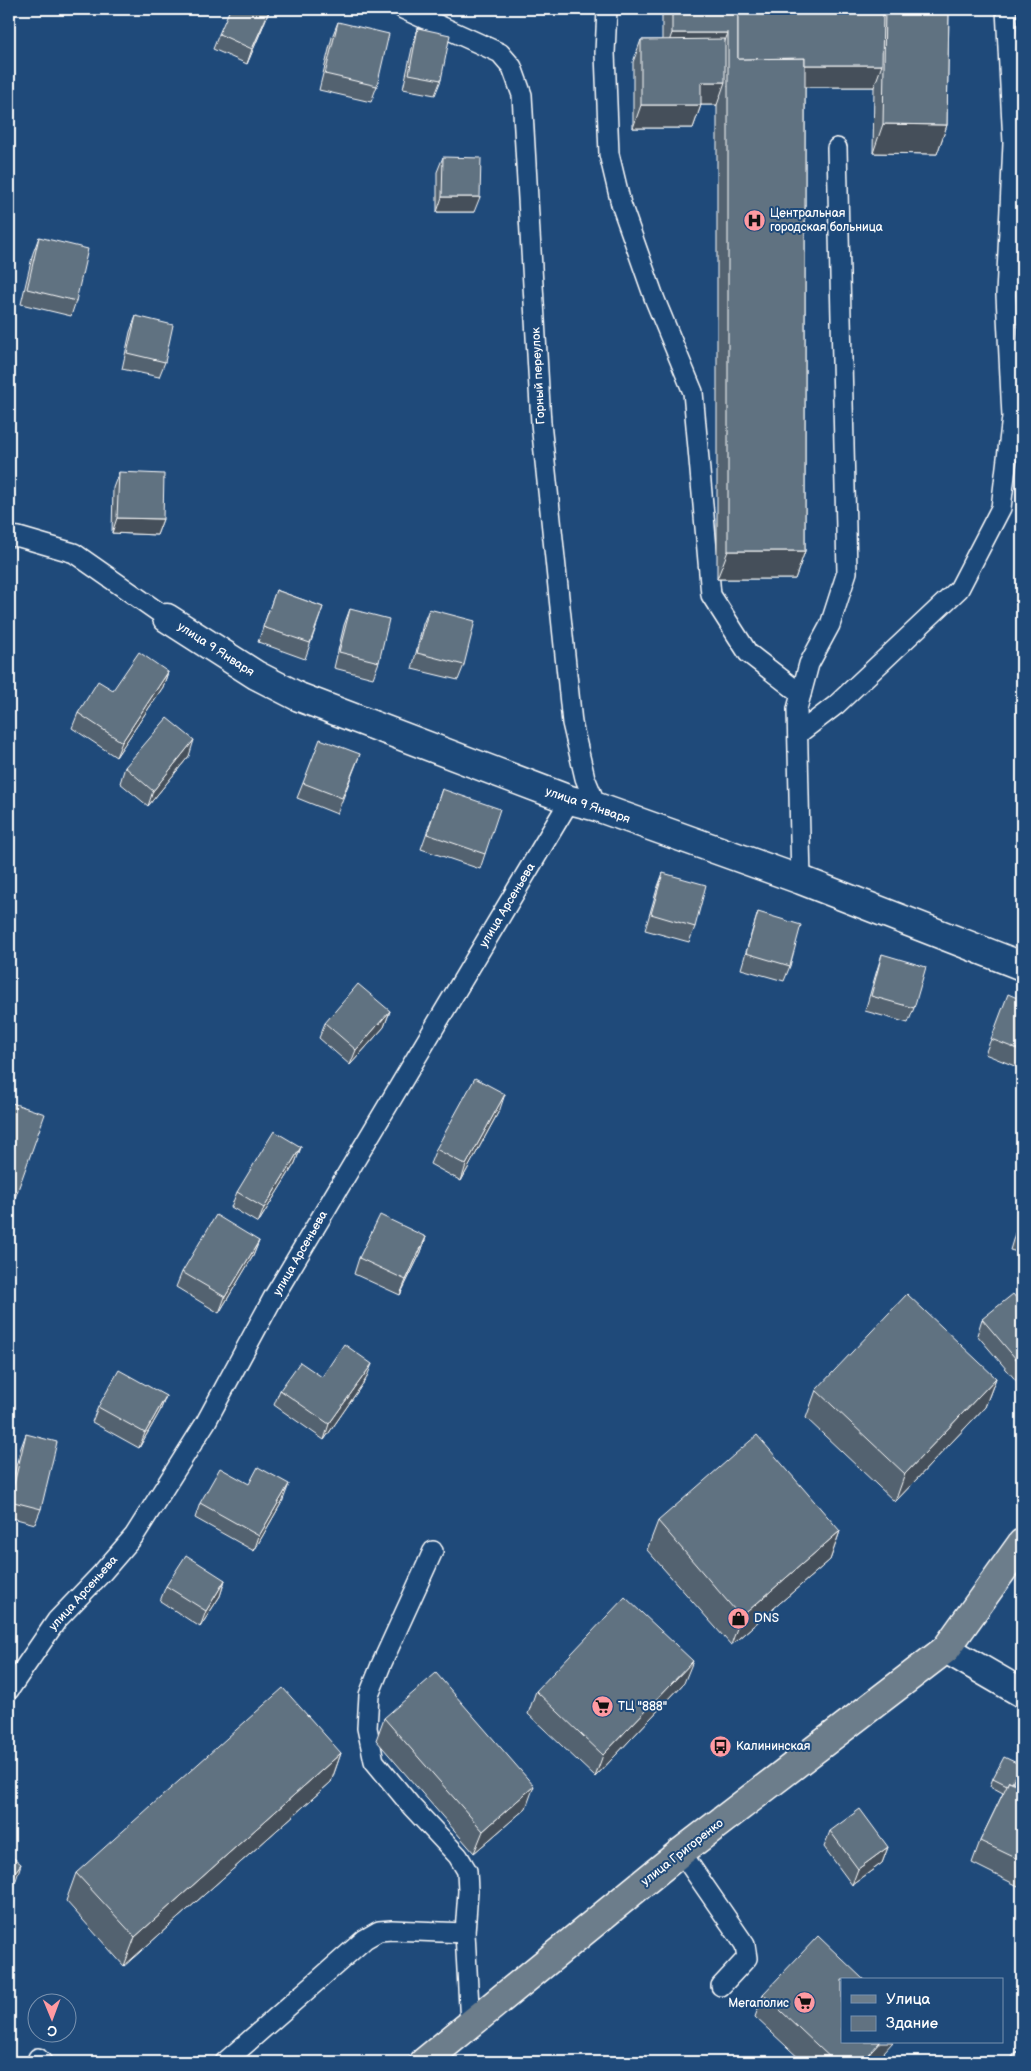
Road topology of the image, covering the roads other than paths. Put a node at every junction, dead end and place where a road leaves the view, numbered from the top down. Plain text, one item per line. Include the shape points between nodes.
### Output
1 (403, 9) edge
2 (607, 9) edge
3 (1006, 9) edge
4 (837, 148) dead end
5 (9, 536) edge
6 (167, 618) joint
7 (801, 694) junction
8 (798, 734) junction
9 (570, 800) junction
10 (597, 807) junction
11 (801, 880) junction
12 (1022, 966) edge
13 (1022, 1543) edge
14 (433, 1551) dead end
15 (946, 1650) junction
16 (9, 1690) edge
17 (1022, 1693) edge
18 (681, 1852) junction
19 (465, 1933) junction
20 (721, 1986) dead end
21 (470, 2025) junction
22 (225, 2062) edge
23 (424, 2062) edge

1 - 10 lane, Горный переулок via 500,53 512,67 522,95 541,423 572,723
2 - 7 lane via 605,53 609,154 624,213 693,392 711,595 748,653
3 - 8 lane via 1013,143 1006,295 1012,417 1001,508 959,589 836,705
4 - 7 lane via 847,572 830,626 809,664
5 - 6 lane via 74,552
6 - 9 street, улица 9 Января via 256,676 299,697
7 - 8 lane via 797,708
8 - 11 lane
9 - 10 street, улица 9 Января
9 - 16 lane, улица Арсеньева via 278,1290 206,1422 134,1536 57,1620
10 - 11 street, улица 9 Января
11 - 12 street, улица 9 Января
13 - 15 main road, улица Григоренко
14 - 19 lane via 369,1695 367,1728 374,1761 412,1808 458,1856 467,1871
15 - 17 street
15 - 18 main road, улица Григоренко
18 - 20 lane via 745,1944 747,1958
18 - 21 main road, улица Григоренко
19 - 21 lane
19 - 22 lane via 379,1931
21 - 23 main road, улица Григоренко

